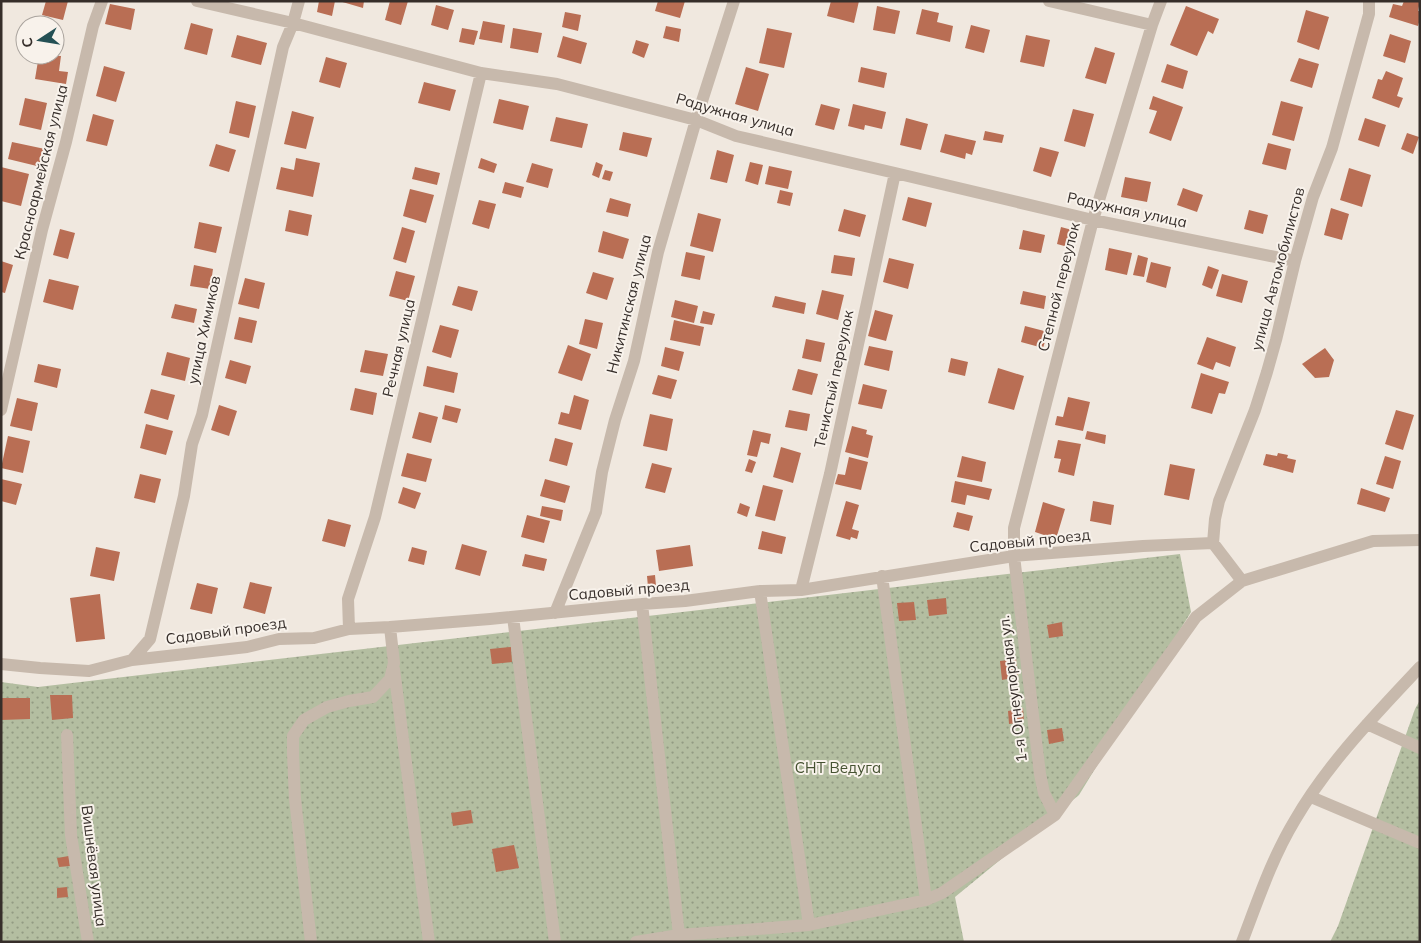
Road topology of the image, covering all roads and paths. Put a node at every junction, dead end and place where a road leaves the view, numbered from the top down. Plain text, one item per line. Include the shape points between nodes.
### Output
1 (102, 1) edge
2 (197, 1) edge
3 (299, 1) edge
4 (734, 1) edge
5 (1049, 1) edge
6 (1161, 1) edge
7 (1369, 1) edge
8 (293, 23) junction
9 (1152, 25) junction
10 (480, 73) junction
11 (696, 120) junction
12 (895, 173) junction
13 (1093, 220) junction
14 (1294, 262) junction
15 (1, 410) edge
16 (1420, 540) edge
17 (1213, 543) junction
18 (1014, 556) junction
19 (882, 576) junction
20 (1242, 581) junction
21 (801, 590) junction
22 (760, 591) junction
23 (642, 604) junction
24 (555, 613) junction
25 (513, 617) junction
26 (390, 627) junction
27 (349, 629) junction
28 (132, 660) junction
29 (394, 663) junction
30 (1, 664) edge
31 (1420, 668) edge
32 (1368, 724) junction
33 (67, 735) dead end
34 (1420, 748) edge
35 (1311, 797) junction
36 (1055, 815) junction
37 (1420, 843) edge
38 (926, 900) junction
39 (809, 925) junction
40 (679, 935) junction
41 (88, 942) edge
42 (311, 942) edge
43 (429, 942) edge
44 (555, 942) edge
45 (636, 942) edge
46 (1242, 942) edge

1 - 15 street, Красноармейская улица via 42,230
2 - 8 street, Радужная улица
3 - 8 street, улица Химиков
4 - 11 street, Никитинская улица
5 - 9 street
6 - 9 street, Степной переулок
7 - 14 street, улица Автомобилистов via 1369,14 1332,148 1313,197
8 - 10 street, Радужная улица
8 - 28 street, улица Химиков via 282,47 150,639
9 - 13 street, Степной переулок
10 - 11 street, Радужная улица via 557,84
10 - 27 street, Речная улица via 375,517 348,599
11 - 12 street, Радужная улица via 736,136
11 - 24 street, Никитинская улица via 658,252 634,360 615,420 596,512
12 - 13 street, Радужная улица
12 - 21 street, Тенистый переулок via 830,474
13 - 14 street, Радужная улица
13 - 18 street, Степной переулок via 1014,528
14 - 17 street, улица Автомобилистов via 1255,410 1219,501
16 - 20 street via 1372,541
17 - 18 street, Садовый проезд
17 - 20 street
18 - 19 street, Садовый проезд
18 - 36 street, 1-я Огнеупорная ул. via 1040,774 1044,793
19 - 21 street, Садовый проезд
19 - 38 street
20 - 36 street via 1196,617
21 - 22 street, Садовый проезд
22 - 23 street, Садовый проезд via 685,602
22 - 39 street
23 - 24 street, Садовый проезд
23 - 40 street
24 - 25 street, Садовый проезд
25 - 26 street, Садовый проезд
25 - 44 street
26 - 27 street, Садовый проезд
26 - 29 street
27 - 28 street, Садовый проезд via 314,638 279,639 247,647
28 - 30 street, Садовый проезд via 89,671
29 - 42 street via 390,679 373,697 327,707 304,720 293,736 295,799
29 - 43 street
31 - 32 street
32 - 34 street
32 - 35 street
33 - 41 street, Вишнёвая улица via 71,835
35 - 37 street
35 - 46 street via 1295,819 1272,863
36 - 38 street via 942,893
38 - 39 street
39 - 40 street
40 - 45 street

